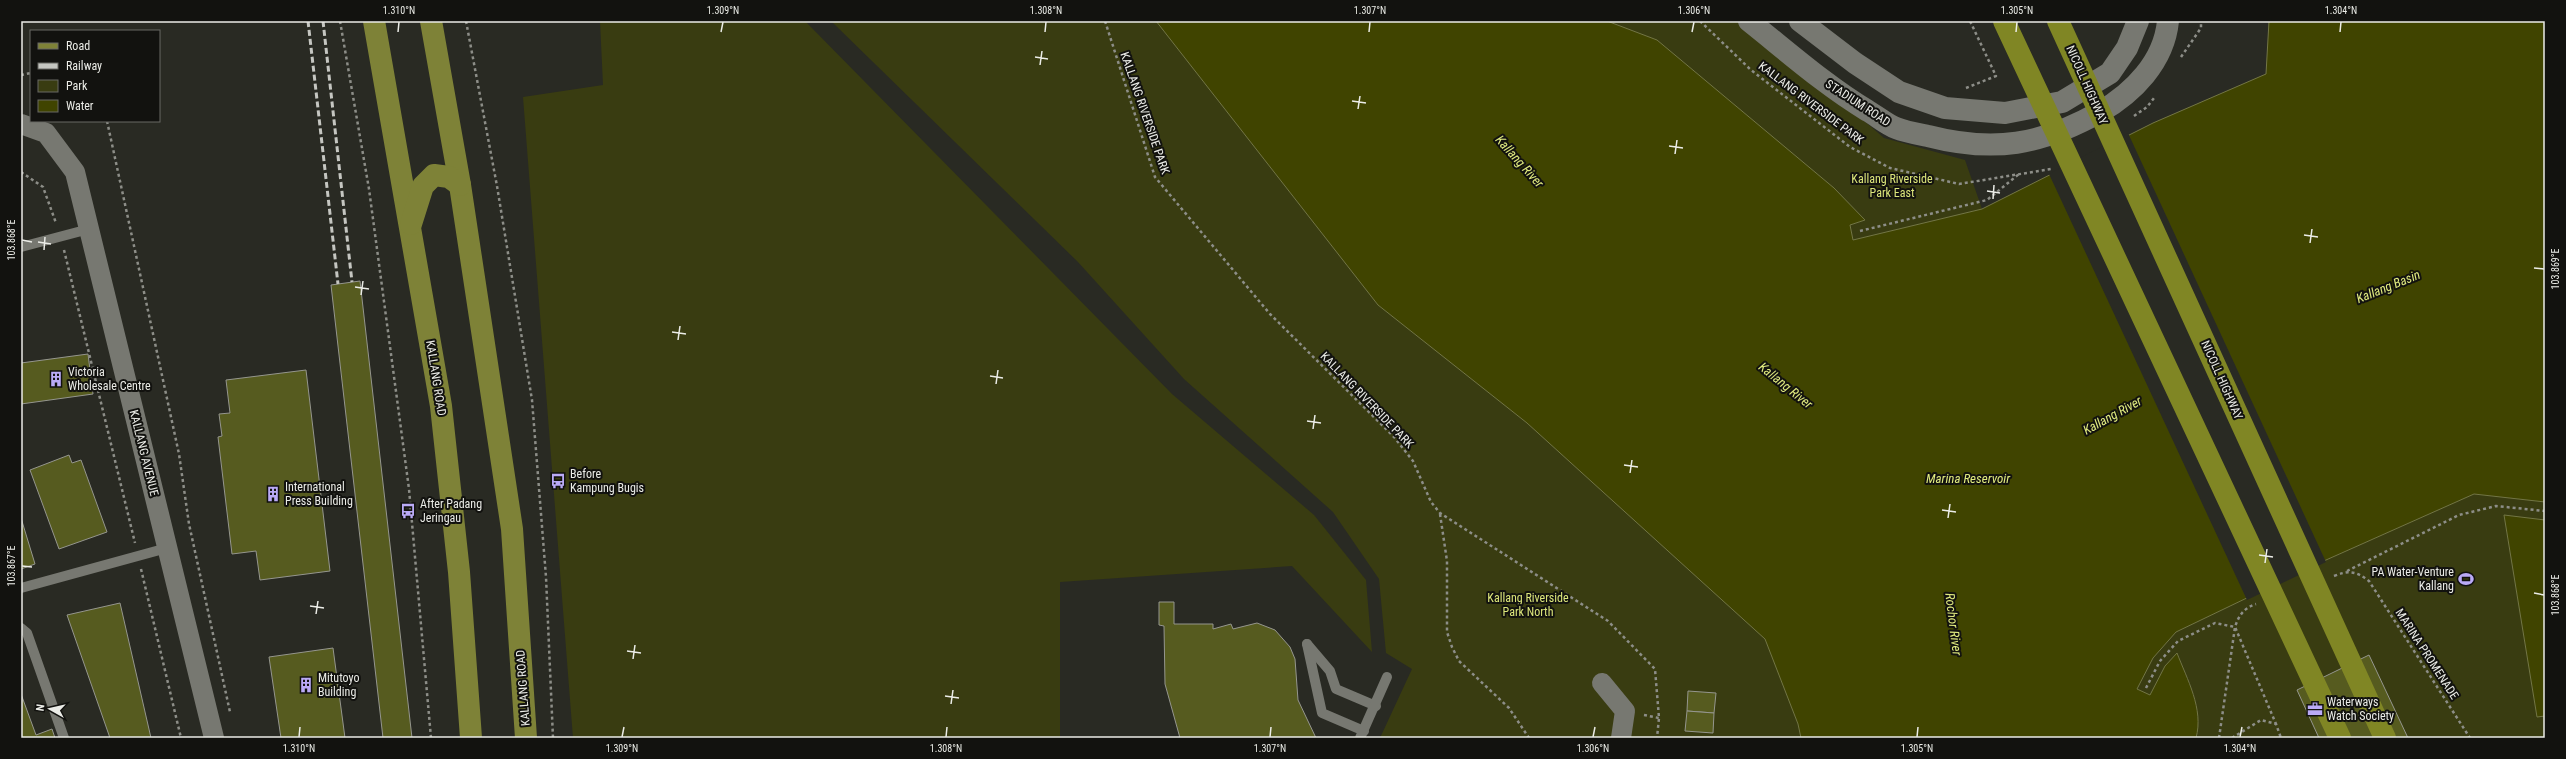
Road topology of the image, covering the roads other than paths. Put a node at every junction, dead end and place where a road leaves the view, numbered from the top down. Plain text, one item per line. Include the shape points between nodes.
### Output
1 (374, 21) edge
2 (431, 21) edge
3 (1750, 21) edge
4 (1800, 21) edge
5 (2004, 21) edge
6 (2058, 21) edge
7 (2138, 21) edge
8 (2168, 21) edge
9 (21, 124) edge
10 (460, 185) junction
11 (410, 227) junction
12 (89, 229) junction
13 (21, 247) edge
14 (167, 548) junction
15 (21, 588) edge
16 (21, 628) edge
17 (1387, 677) dead end
18 (1602, 683) dead end
19 (1376, 706) junction
20 (1362, 735) edge
21 (64, 738) edge
22 (214, 738) edge
23 (471, 738) edge
24 (526, 738) edge
25 (1621, 738) edge
26 (2340, 738) edge
27 (2385, 738) edge

1 - 11 main road, KALLANG ROAD
2 - 10 main road, KALLANG ROAD
3 - 8 street, STADIUM ROAD via 1835,91 1896,128 1962,144 2008,145 2039,139 2075,126 2122,99 2151,68
4 - 7 street via 1855,63 1899,92 1945,108 2005,113 2062,102 2110,72 2127,48
5 - 26 highway
6 - 27 highway, NICOLL HIGHWAY
9 - 12 street, KALLANG AVENUE via 46,133 75,172
10 - 11 main road via 449,177 434,175 423,186
10 - 24 main road, KALLANG ROAD via 512,529
11 - 23 main road, KALLANG ROAD via 441,406 459,572
12 - 13 lane
12 - 14 street, KALLANG AVENUE
14 - 15 lane
14 - 22 street, KALLANG AVENUE
16 - 21 lane via 27,633
17 - 19 lane
18 - 25 street via 1625,711
19 - 20 lane
19 - 20 lane via 1336,689 1330,671 1307,644 1322,713

